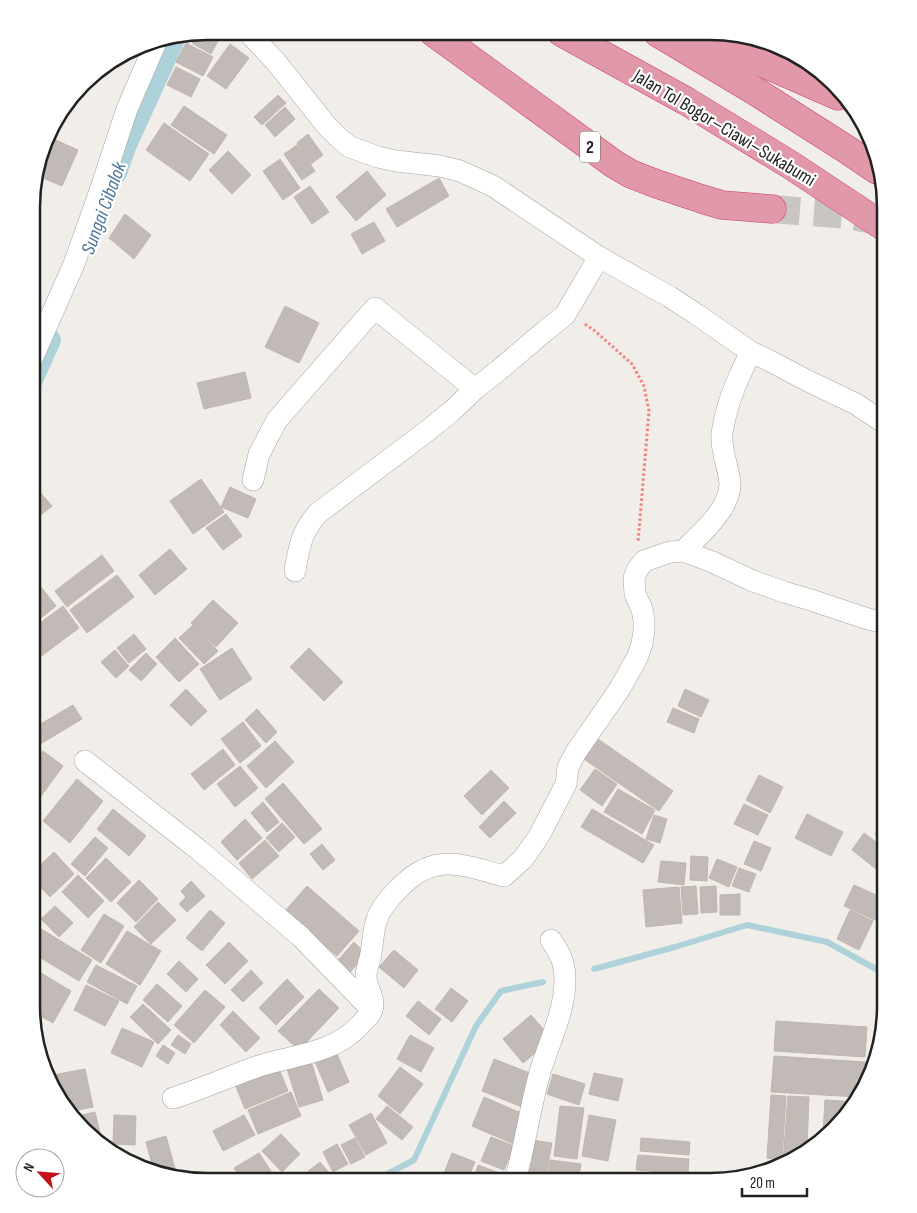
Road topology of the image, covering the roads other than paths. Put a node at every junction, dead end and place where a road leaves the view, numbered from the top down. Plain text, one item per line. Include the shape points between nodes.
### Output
1 (255, 40) edge
2 (444, 40) edge
3 (576, 40) edge
4 (670, 40) edge
5 (706, 40) edge
6 (153, 49) edge
7 (832, 93) edge
8 (872, 166) edge
9 (772, 209) tunnel mouth
10 (877, 222) edge
11 (599, 256) junction
12 (40, 341) edge
13 (751, 352) junction
14 (475, 389) junction
15 (877, 418) edge
16 (253, 480) dead end
17 (683, 551) junction
18 (295, 571) dead end
19 (877, 621) edge
20 (85, 761) dead end
21 (551, 940) dead end
22 (372, 1010) junction
23 (173, 1098) dead end
24 (517, 1173) edge

1 - 11 street via 326,125 350,147 396,161 460,171 493,186
2 - 9 highway, 2 via 631,174 722,205
3 - 10 highway, Jalan Tol Bogor–Ciawi–Sukabumi via 686,101
4 - 8 highway via 756,91
5 - 7 highway
6 - 12 street via 127,109 74,264
11 - 13 street via 670,297
11 - 14 street via 566,315
13 - 15 street via 856,404
13 - 17 street via 736,380 727,408 722,438 730,484 726,498 710,524
14 - 16 street via 375,308 277,420 259,454
14 - 18 street via 426,432 317,514 302,536
17 - 19 street via 753,581
17 - 22 street via 644,561 636,570 635,594 642,609 644,630 637,658 576,752 568,767 566,784 548,821 523,860 504,876 462,865 424,869 400,888 377,918 366,977 374,1004
20 - 22 street via 199,850 301,937
21 - 24 street via 561,955 564,968 562,1002 540,1072
22 - 23 street via 359,1026 335,1044 260,1066

